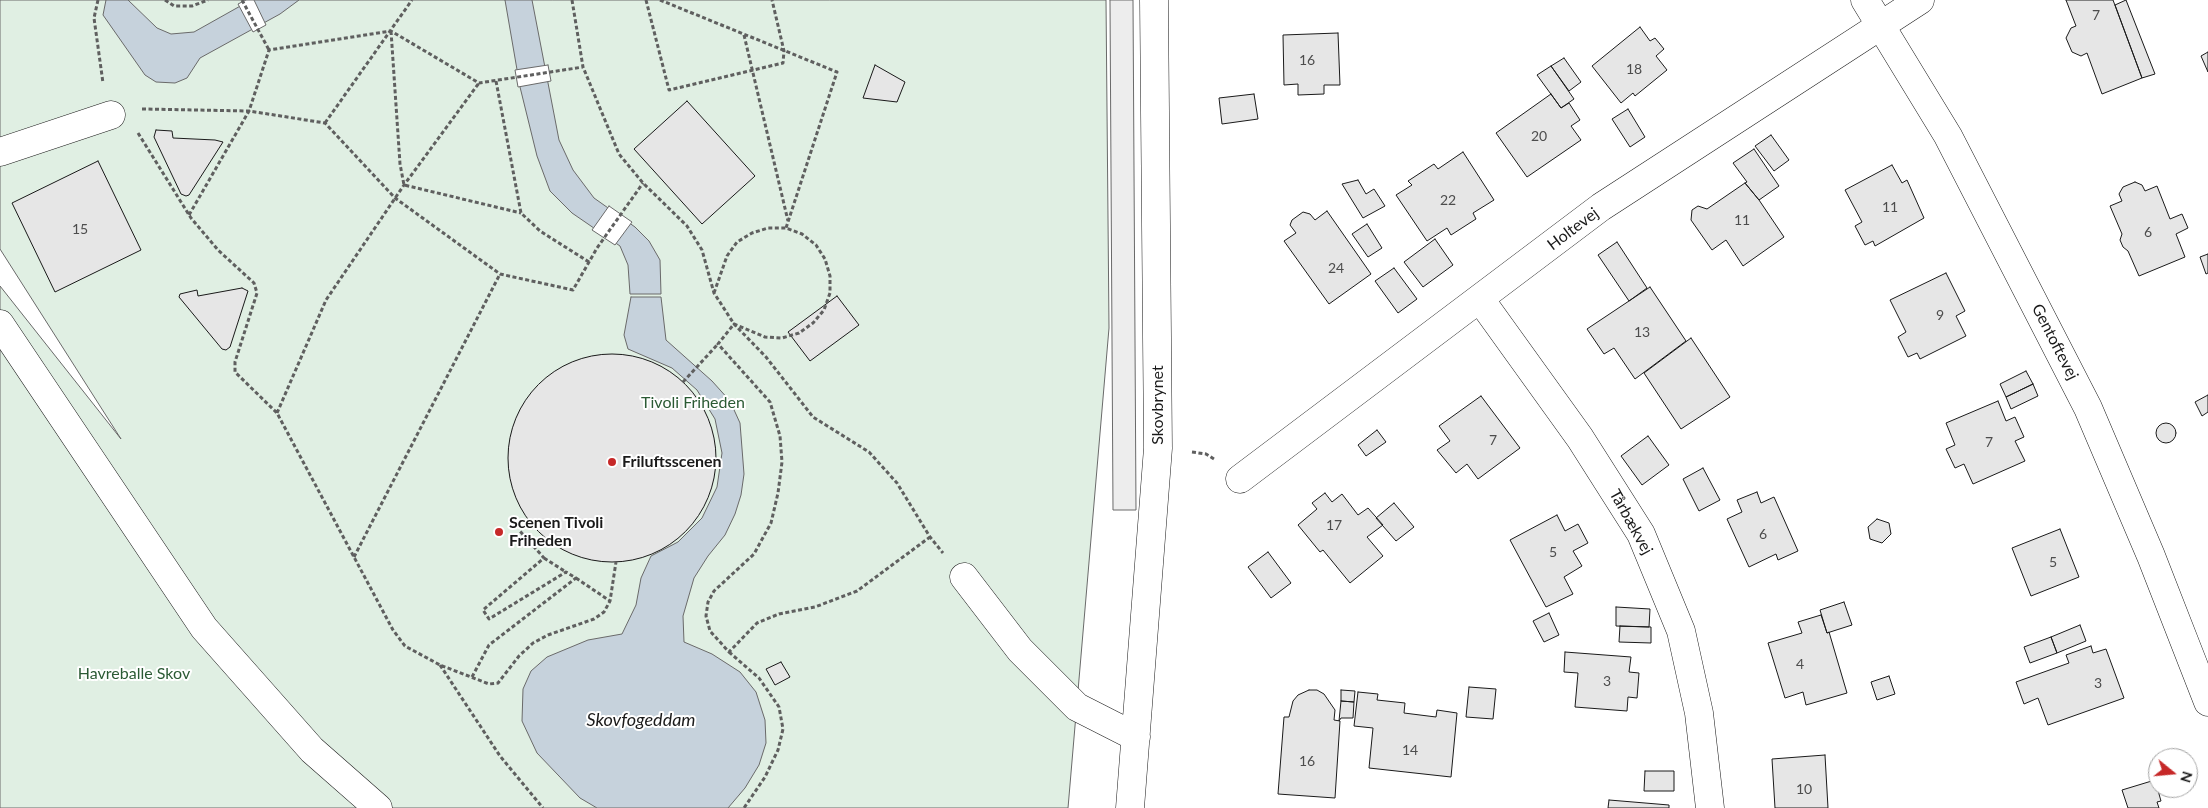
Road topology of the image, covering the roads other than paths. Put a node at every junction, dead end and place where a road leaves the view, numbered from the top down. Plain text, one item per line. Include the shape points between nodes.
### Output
1 (1154, 0) edge
2 (1865, 0) edge
3 (1920, 0) edge
4 (1880, 25) junction
5 (117, 110) road end
6 (0, 152) edge
7 (1480, 298) junction
8 (0, 324) edge
9 (1240, 479) road end
10 (964, 577) road end
11 (2208, 702) edge
12 (1136, 737) junction
13 (378, 808) edge
14 (1130, 808) edge
15 (1710, 808) edge

1 - 12 street, Skovbrynet via 1158,448
2 - 4 street, Gentoftevej
3 - 4 street, Holtevej
4 - 7 street, Holtevej via 1601,207
4 - 11 street, Gentoftevej via 1948,136 2088,408
5 - 6 street
7 - 9 street, Holtevej
7 - 15 street, Tårbækvej via 1580,438 1642,534 1681,631 1699,713
8 - 13 street via 204,628 312,750
10 - 12 street via 1020,650 1077,707
12 - 14 street, Skovbrynet

